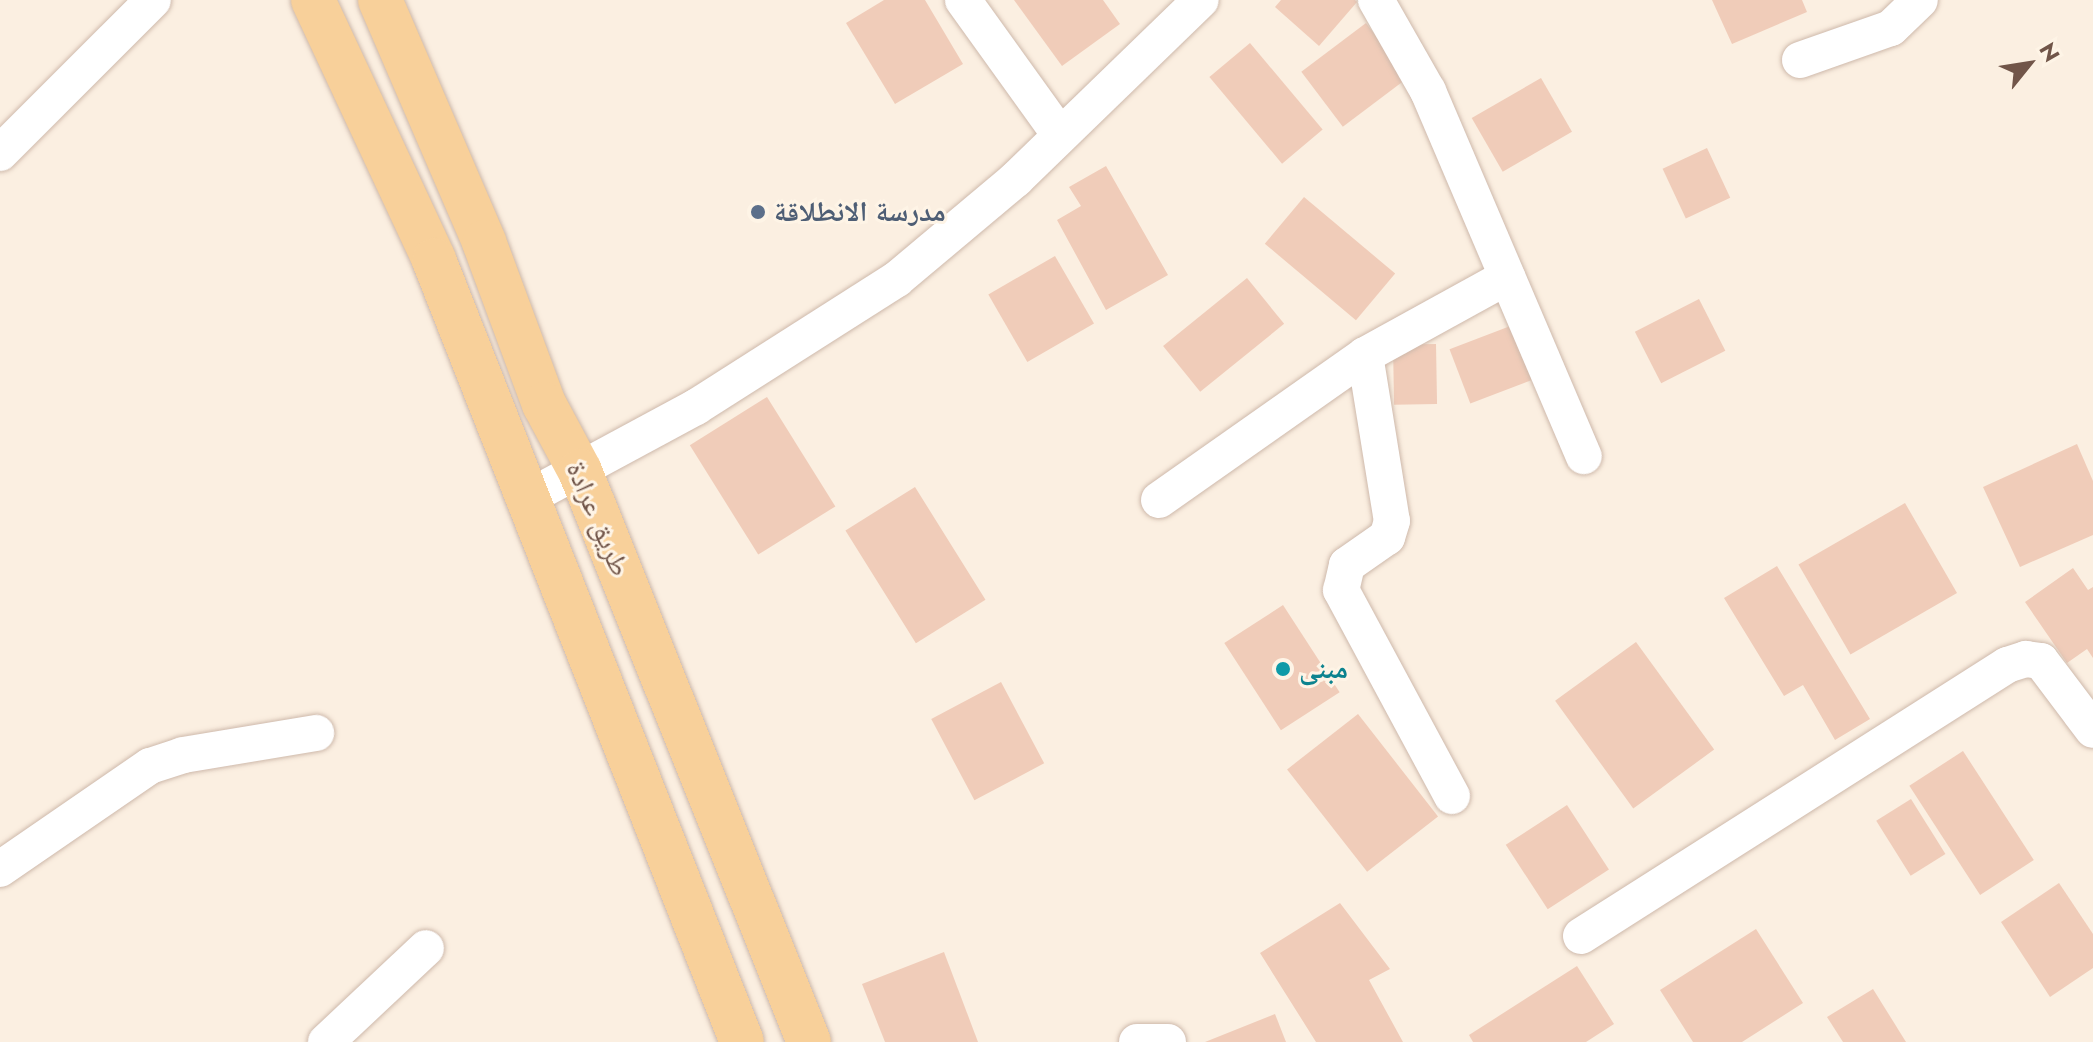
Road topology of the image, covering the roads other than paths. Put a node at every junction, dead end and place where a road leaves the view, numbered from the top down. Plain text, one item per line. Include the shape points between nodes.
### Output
1 (153, 0) edge
2 (313, 0) edge
3 (380, 0) edge
4 (963, 0) edge
5 (1201, 0) edge
6 (1376, 0) edge
7 (1920, 0) edge
8 (1800, 60) dead end
9 (1060, 135) junction
10 (0, 153) edge
11 (1507, 277) junction
12 (1365, 355) junction
13 (1584, 456) dead end
14 (580, 471) junction
15 (527, 498) junction
16 (1159, 500) dead end
17 (2093, 730) edge
18 (316, 733) dead end
19 (1452, 796) dead end
20 (0, 869) edge
21 (1581, 936) dead end
22 (426, 948) dead end
23 (326, 1042) edge
24 (742, 1042) edge
25 (809, 1042) edge
26 (1137, 1042) edge
27 (1168, 1042) edge

1 - 10 street
2 - 15 main road via 434,260
3 - 14 main road, طريق عرادة via 484,242 544,404
4 - 9 street
5 - 9 street
6 - 11 street via 1428,91
7 - 8 street via 1891,28
9 - 14 street via 897,279 696,407
11 - 12 street
11 - 13 street
12 - 16 street
12 - 19 street via 1392,521 1387,537 1347,565 1341,590
14 - 15 street
14 - 25 main road, طريق عرادة
15 - 24 main road
17 - 21 street via 2041,661 2007,665
18 - 20 street via 183,755 150,766
22 - 23 street
26 - 27 street

